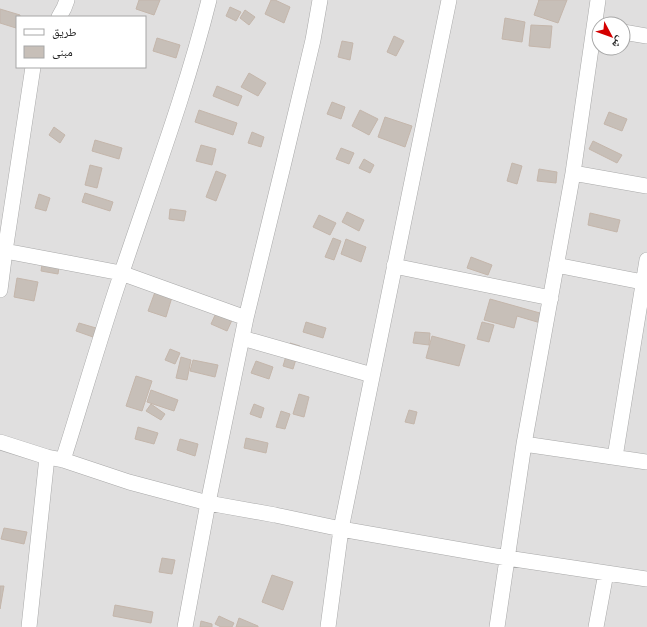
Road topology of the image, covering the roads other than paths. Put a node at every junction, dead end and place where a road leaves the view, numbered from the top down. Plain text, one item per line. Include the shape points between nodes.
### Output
1 (67, 0) edge
2 (209, 0) edge
3 (320, 0) edge
4 (449, 0) edge
5 (598, 0) edge
6 (60, 16) edge
7 (597, 16) edge
8 (631, 33) edge
9 (647, 36) edge
10 (591, 56) edge
11 (33, 68) edge
12 (573, 173) junction
13 (647, 186) edge
14 (5, 251) junction
15 (647, 260) edge
16 (556, 265) junction
17 (394, 266) junction
18 (121, 273) junction
19 (645, 282) edge
20 (0, 290) edge
21 (550, 298) junction
22 (246, 318) junction
23 (242, 338) junction
24 (372, 374) junction
25 (0, 442) edge
26 (524, 444) junction
27 (47, 457) junction
28 (615, 457) junction
29 (63, 460) junction
30 (647, 462) edge
31 (208, 503) junction
32 (341, 529) junction
33 (507, 558) junction
34 (606, 573) junction
35 (647, 579) edge
36 (29, 627) edge
37 (185, 627) edge
38 (328, 627) edge
39 (497, 627) edge
40 (596, 627) edge

1 - 6 street
2 - 18 street via 177,111
3 - 22 street
4 - 17 street
5 - 7 street
8 - 9 street
10 - 12 street
11 - 14 street
12 - 13 street
12 - 16 street
14 - 18 street
14 - 20 street
15 - 19 street
16 - 19 street
16 - 21 street
17 - 21 street
17 - 24 street
18 - 22 street
18 - 29 street
19 - 28 street
21 - 26 street
22 - 23 street
23 - 24 street
23 - 31 street
24 - 32 street
25 - 27 street
26 - 28 street
26 - 33 street
27 - 29 street
27 - 36 street
28 - 30 street
29 - 31 street via 129,482
31 - 32 street
31 - 37 street
32 - 33 street
32 - 38 street
33 - 34 street
33 - 39 street
34 - 35 street
34 - 40 street

